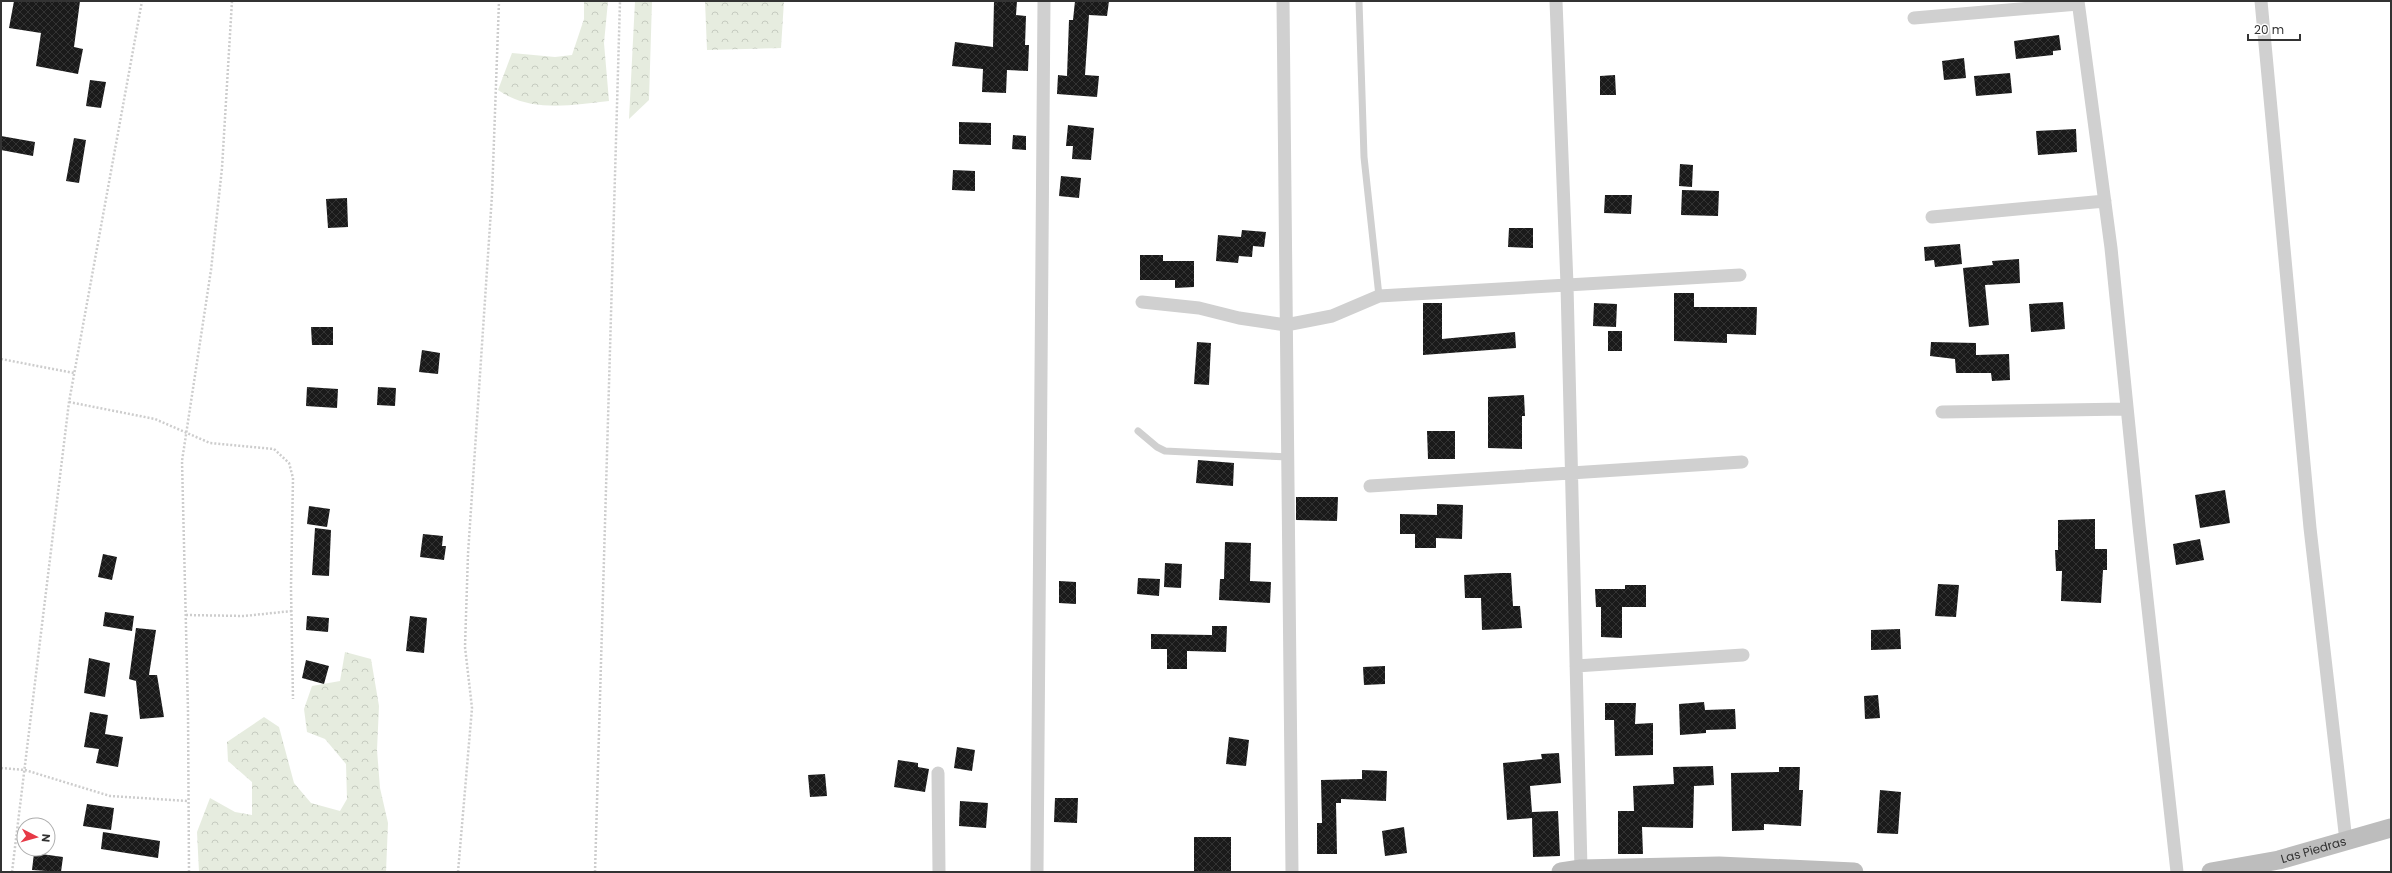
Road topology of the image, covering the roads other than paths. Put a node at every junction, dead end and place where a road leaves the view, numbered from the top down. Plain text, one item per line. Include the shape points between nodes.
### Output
1 (1044, 1) edge
2 (1283, 1) edge
3 (1359, 1) edge
4 (1556, 1) edge
5 (2260, 1) edge
6 (2078, 3) edge
7 (1914, 18) dead end
8 (2105, 201) junction
9 (1932, 216) dead end
10 (1740, 275) dead end
11 (1567, 285) junction
12 (1379, 296) junction
13 (1142, 302) dead end
14 (1286, 325) junction
15 (2127, 409) junction
16 (1942, 412) dead end
17 (1138, 431) dead end
18 (1288, 457) junction
19 (1742, 462) dead end
20 (1571, 473) junction
21 (1370, 486) dead end
22 (1742, 655) dead end
23 (1576, 666) junction
24 (938, 773) dead end
25 (2391, 828) edge
26 (2346, 841) junction
27 (1581, 869) junction
28 (1628, 870) edge
29 (939, 872) edge
30 (1037, 872) edge
31 (1292, 872) edge
32 (1561, 872) edge
33 (1854, 872) edge
34 (2178, 872) edge
35 (2211, 872) edge

1 - 30 street
2 - 14 street
3 - 12 lane via 1364,157
4 - 11 street
5 - 26 street via 2310,528
6 - 7 street
6 - 8 street
8 - 9 street
8 - 15 street
10 - 11 street
11 - 12 street
11 - 20 street
12 - 14 street via 1332,316
13 - 14 street via 1199,308 1239,318
14 - 18 street
15 - 16 street
15 - 34 street
17 - 18 lane via 1156,447 1165,451
18 - 31 street
19 - 20 street
20 - 21 street
20 - 23 street
22 - 23 street
23 - 27 street
24 - 29 street
25 - 26 street, Las Piedras
26 - 35 street, Las Piedras via 2279,860
27 - 28 street
27 - 32 street
28 - 33 street via 1719,866

